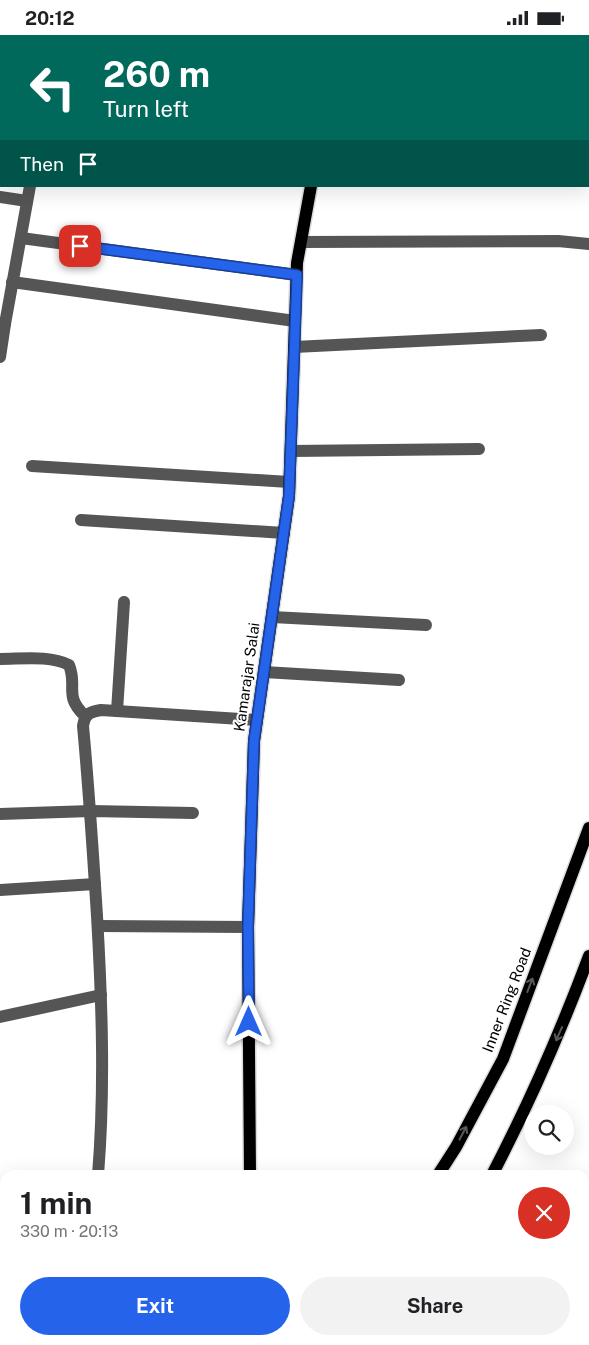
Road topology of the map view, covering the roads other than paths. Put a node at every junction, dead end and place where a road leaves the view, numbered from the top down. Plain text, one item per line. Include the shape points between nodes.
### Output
1 (30, 187) edge
2 (311, 187) edge
3 (0, 197) edge
4 (27, 201) junction
5 (21, 238) junction
6 (301, 242) junction
7 (589, 245) edge
8 (297, 275) junction
9 (12, 282) junction
10 (295, 321) junction
11 (2, 323) edge
12 (542, 335) dead end
13 (294, 347) junction
14 (0, 357) edge
15 (479, 449) dead end
16 (290, 451) junction
17 (32, 466) dead end
18 (289, 482) junction
19 (81, 520) dead end
20 (284, 533) junction
21 (124, 602) dead end
22 (272, 617) junction
23 (426, 625) dead end
24 (0, 659) edge
25 (264, 672) junction
26 (399, 680) dead end
27 (117, 711) junction
28 (85, 717) junction
29 (257, 720) junction
30 (91, 811) junction
31 (192, 813) dead end
32 (0, 814) edge
33 (589, 828) edge
34 (95, 884) junction
35 (0, 890) edge
36 (98, 926) junction
37 (248, 927) junction
38 (589, 956) edge
39 (101, 995) junction
40 (0, 1017) edge
41 (98, 1170) edge
42 (250, 1170) edge
43 (441, 1170) edge
44 (495, 1170) edge

1 - 4 street
2 - 6 main road, Kamarajar Salai
3 - 4 street
4 - 5 street
5 - 8 street
5 - 9 street
6 - 7 street via 558,241
6 - 8 main road, Kamarajar Salai
8 - 10 main road, Kamarajar Salai
9 - 10 street
9 - 11 street
10 - 13 main road, Kamarajar Salai
11 - 14 street
12 - 13 street
13 - 16 main road, Kamarajar Salai
15 - 16 street
16 - 18 main road, Kamarajar Salai
17 - 18 street
18 - 20 main road, Kamarajar Salai
19 - 20 street
20 - 22 main road, Kamarajar Salai
21 - 27 street
22 - 23 street
22 - 25 main road, Kamarajar Salai
24 - 28 street via 51,659 69,665 72,701
25 - 26 street
25 - 29 main road, Kamarajar Salai
27 - 28 street via 95,711
27 - 29 street
28 - 30 street via 83,726
29 - 37 main road, Kamarajar Salai
30 - 31 street
30 - 32 street
30 - 34 street
43 -> 33 main road, Inner Ring Road via 502,1059
34 - 35 street
34 - 36 street
36 - 37 street
36 - 39 street
37 - 42 main road, Kamarajar Salai
38 -> 44 main road via 564,1023
39 - 40 street
39 - 41 street via 103,1116

